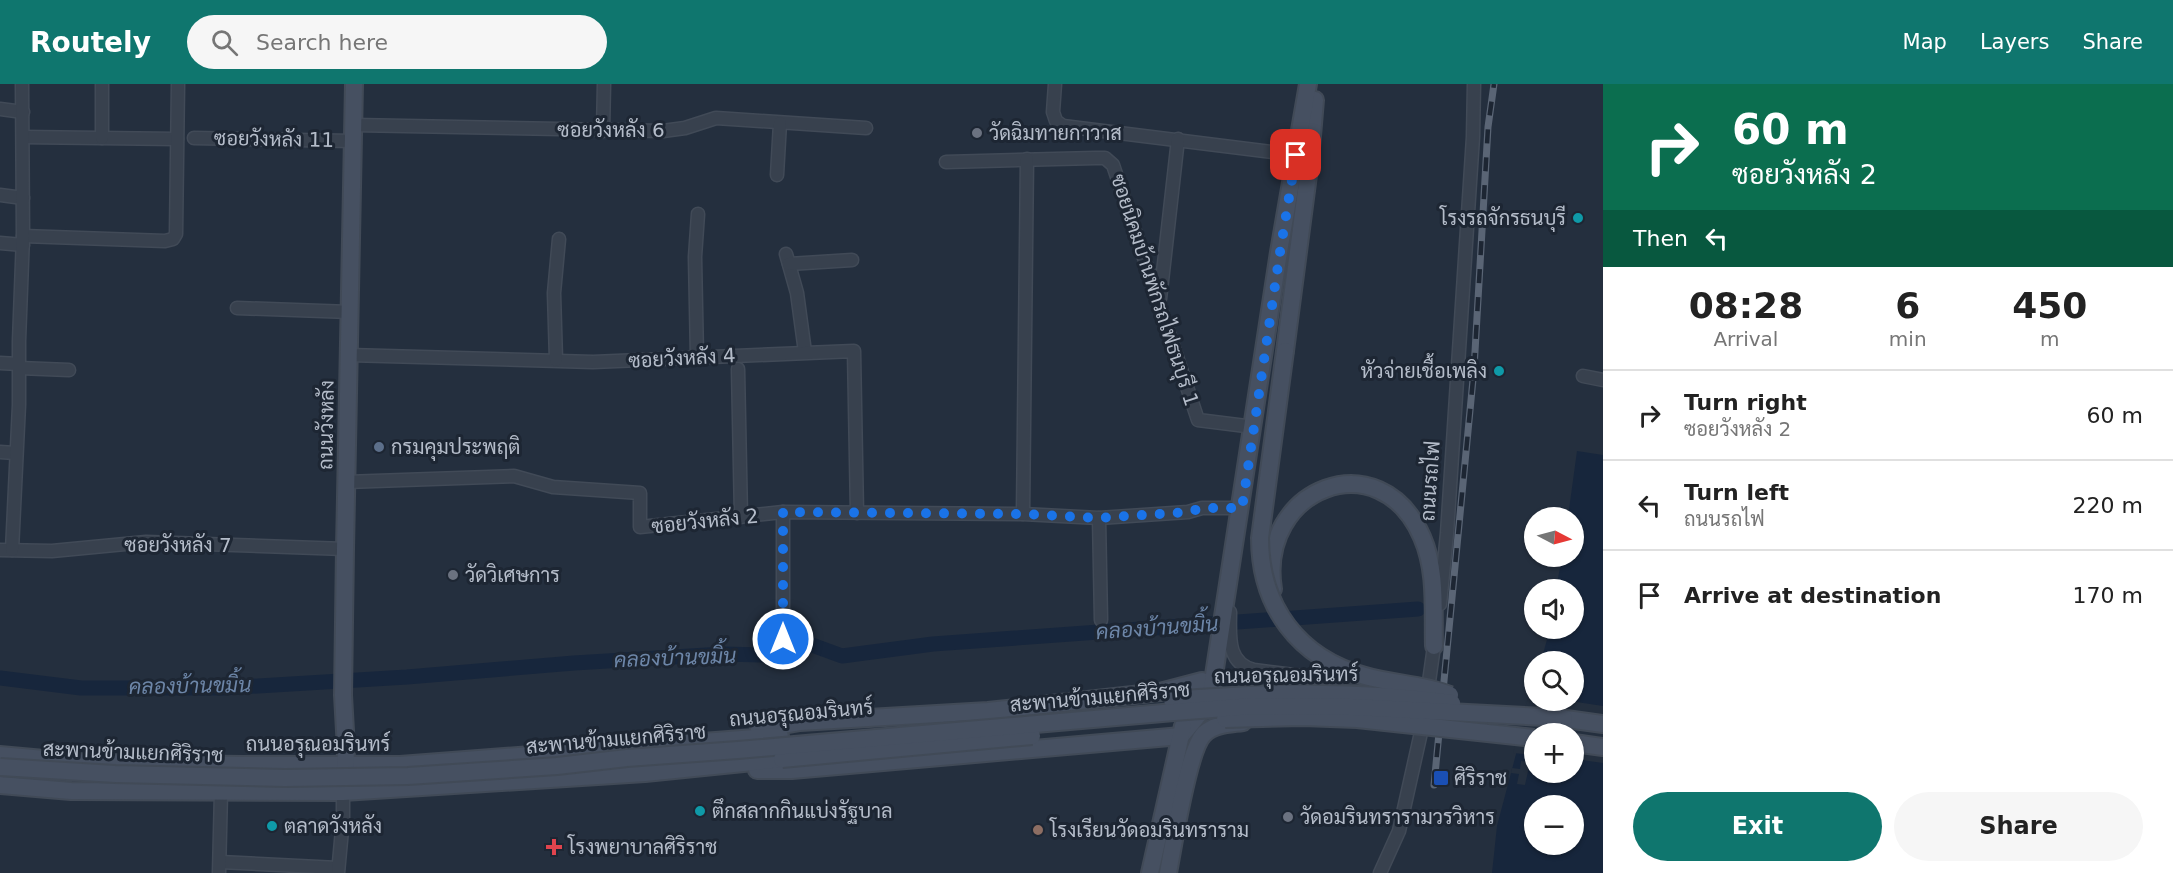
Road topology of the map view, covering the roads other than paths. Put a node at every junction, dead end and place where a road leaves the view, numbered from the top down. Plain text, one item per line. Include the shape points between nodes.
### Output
1 (22, 84) edge
2 (102, 84) edge
3 (178, 84) edge
4 (354, 84) edge
5 (604, 84) edge
6 (1055, 84) edge
7 (1308, 84) edge
8 (1316, 84) edge
9 (1473, 84) edge
10 (0, 109) edge
11 (23, 112) junction
12 (780, 123) junction
13 (866, 128) dead end
14 (603, 131) junction
15 (353, 133) junction
16 (23, 137) junction
17 (102, 138) junction
18 (194, 138) dead end
19 (177, 139) junction
20 (1178, 139) junction
21 (1296, 155) junction
22 (1027, 159) junction
23 (946, 162) dead end
24 (777, 175) dead end
25 (0, 195) edge
26 (23, 198) junction
27 (698, 214) dead end
28 (559, 239) dead end
29 (23, 241) junction
30 (0, 243) edge
31 (852, 260) dead end
32 (1159, 303) junction
33 (237, 308) dead end
34 (350, 312) junction
35 (805, 352) junction
36 (349, 355) junction
37 (697, 357) junction
38 (556, 360) junction
39 (0, 363) edge
40 (19, 366) junction
41 (738, 369) dead end
42 (69, 370) dead end
43 (1583, 376) dead end
44 (1603, 380) edge
45 (1254, 427) junction
46 (0, 452) edge
47 (15, 453) junction
48 (346, 482) junction
49 (1242, 508) junction
50 (783, 512) junction
51 (857, 513) junction
52 (1023, 514) junction
53 (741, 517) junction
54 (1099, 518) junction
55 (345, 549) junction
56 (6, 550) edge
57 (1436, 618) junction
58 (1101, 620) dead end
59 (1287, 626) junction
60 (783, 639) dead end
61 (1225, 641) junction
62 (1434, 646) joint
63 (1217, 659) junction
64 (1202, 681) junction
65 (1428, 693) junction
66 (1473, 706) junction
67 (1414, 711) junction
68 (1280, 718) junction
69 (1564, 718) junction
70 (1603, 724) edge
71 (1524, 735) edge
72 (1181, 736) junction
73 (1524, 736) edge
74 (730, 740) junction
75 (1584, 744) edge
76 (1603, 747) edge
77 (0, 755) edge
78 (723, 765) junction
79 (346, 766) junction
80 (0, 767) edge
81 (0, 785) edge
82 (221, 792) junction
83 (343, 792) junction
84 (219, 867) edge
85 (338, 870) edge
86 (1150, 873) edge
87 (1168, 873) edge
88 (1380, 873) edge

1 - 11 street
2 - 17 street
3 - 19 street
4 - 15 main road, ถนนวังหลัง
5 - 14 street
6 - 20 street via 1053,112 1063,126
7 - 21 main road
8 - 59 main road, bridge via 1310,160 1260,555 1269,594
9 - 57 street, ถนนรถไฟ via 1474,123 1448,532
10 - 11 street
11 - 16 street
12 - 13 street, ซอยวังหลัง 6
12 - 14 street, ซอยวังหลัง 6 via 716,118 663,131
12 - 24 street
14 - 15 street, ซอยวังหลัง 6
15 - 18 street, ซอยวังหลัง 11
15 - 34 main road, ถนนวังหลัง
16 - 17 street
16 - 26 street
17 - 19 street
19 - 29 street via 173,239
20 - 21 street
20 - 32 street
21 - 45 main road
22 - 23 street, ซอยนิคมบ้านพักรถไฟธนบุรี 1
22 - 32 street, ซอยนิคมบ้านพักรถไฟธนบุรี 1 via 1105,158 1113,165
22 - 52 street
25 - 26 street
26 - 29 street
27 - 37 street via 694,257
28 - 38 street via 554,293
29 - 30 street
29 - 40 street
31 - 35 street via 787,259 797,293
32 - 45 street, ซอยนิคมบ้านพักรถไฟธนบุรี 1 via 1198,420
33 - 34 street
34 - 36 main road, ถนนวังหลัง
35 - 37 street, ซอยวังหลัง 4
35 - 51 street, ซอยวังหลัง 4 via 855,352
36 - 38 street, ซอยวังหลัง 4
36 - 48 main road, ถนนวังหลัง
37 - 38 street, ซอยวังหลัง 4
39 - 40 street
40 - 42 street
40 - 47 street
41 - 53 street
43 - 44 street
45 - 49 main road
46 - 47 street
47 - 56 street
48 - 53 street, ซอยวังหลัง 2 via 514,476 553,487 640,493 640,527
48 - 55 main road, ถนนวังหลัง
49 - 54 street, ซอยวังหลัง 2
49 - 61 main road via 1229,580
50 - 51 street, ซอยวังหลัง 2
50 - 53 street, ซอยวังหลัง 2
50 - 60 street
51 - 52 street, ซอยวังหลัง 2
52 - 54 street, ซอยวังหลัง 2
54 - 58 street
55 - 56 street, ซอยวังหลัง 7 via 146,542 52,551
55 - 79 main road, ถนนวังหลัง
57 - 59 main road, bridge via 1430,563 1414,521 1380,490 1338,485 1302,501 1277,538 1272,582
57 - 62 main road
59 - 66 main road, bridge via 1310,649 1340,667 1435,690
61 - 63 main road
61 - 65 street via 1236,660 1249,669
62 - 65 street
63 - 64 main road
63 - 72 main road via 1210,701
64 - 72 main road via 1187,709
64 - 74 main road via 1160,692 988,711 783,724
65 - 88 street via 1399,831
66 - 69 main road, ถนนอรุณอมรินทร์, bridge
66 - 74 main road, ถนนอรุณอมรินทร์, bridge via 1346,693 1234,695
67 - 69 main road, สะพานข้ามแยกศิริราช, bridge
67 - 71 main road, สะพานข้ามแยกศิริราช, bridge
67 - 80 main road, สะพานข้ามแยกศิริราช, bridge via 1320,706 1213,709 408,776 285,778
68 - 73 main road, bridge via 1357,719
68 - 78 main road, bridge via 1191,721
68 - 87 main road, bridge via 1225,724 1210,729 1201,738 1191,761
69 - 70 main road, ถนนอรุณอมรินทร์
72 - 78 main road via 792,770 748,770
72 - 86 main road
74 - 79 main road, ถนนอรุณอมรินทร์
75 - 76 main road
77 - 79 main road, ถนนอรุณอมรินทร์ via 88,763
78 - 83 main road
79 - 83 main road, ถนนวังหลัง
81 - 82 main road via 71,791
82 - 83 main road
82 - 84 street
83 - 85 street
84 - 85 street

